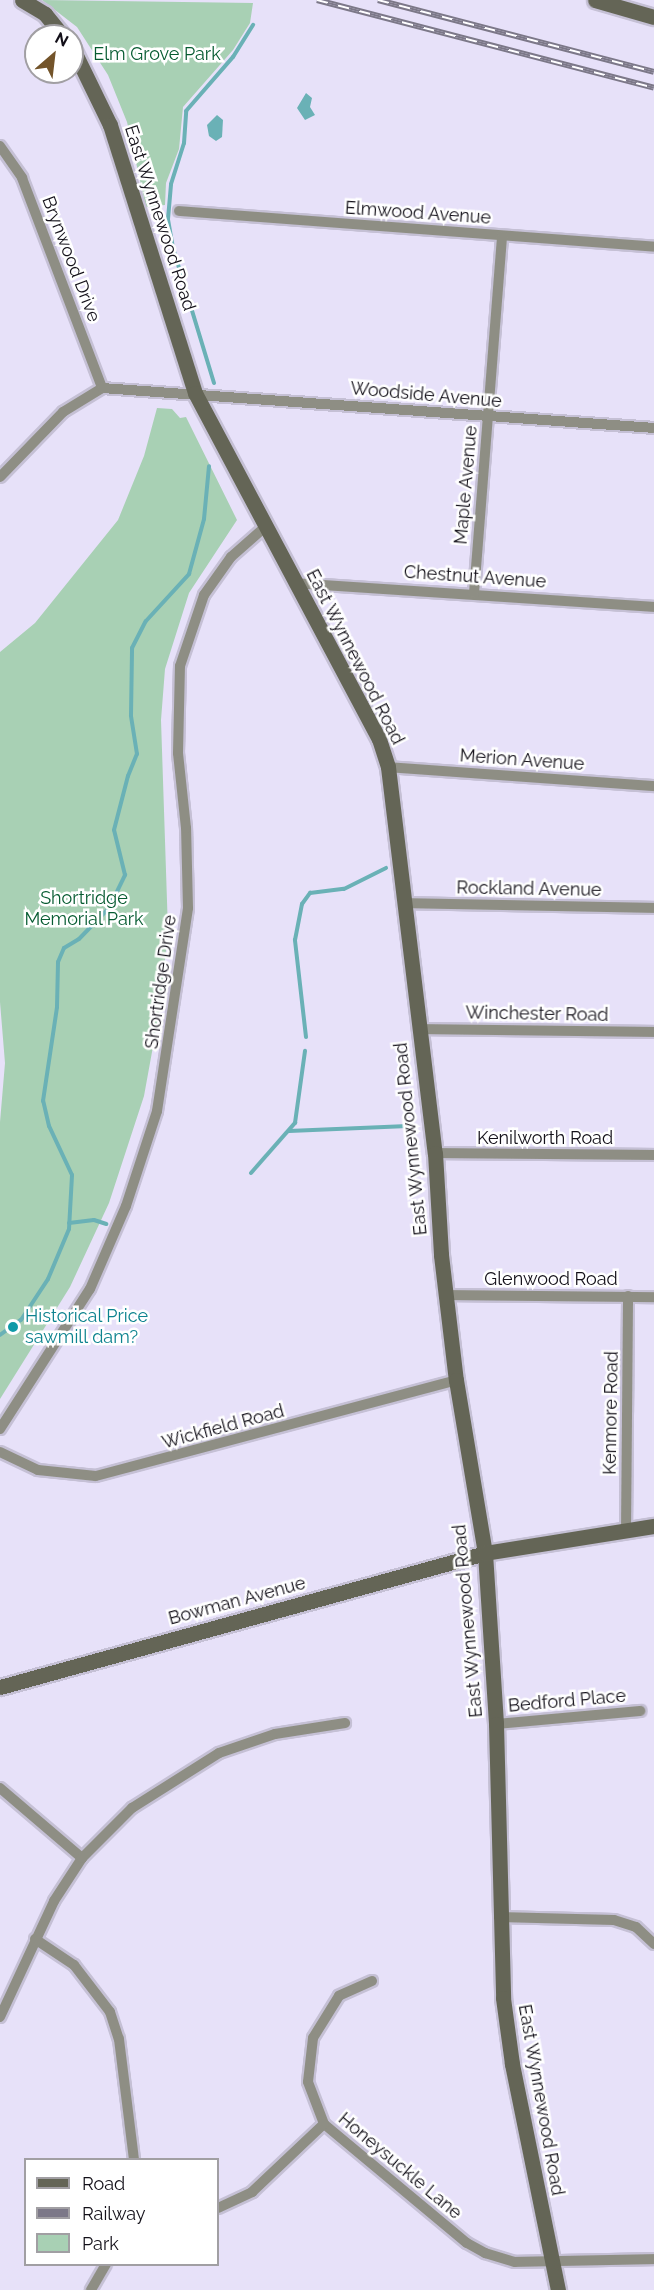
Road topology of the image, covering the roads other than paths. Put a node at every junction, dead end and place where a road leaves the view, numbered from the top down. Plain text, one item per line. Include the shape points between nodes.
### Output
1 (22, 0) edge
2 (595, 0) edge
3 (611, 2) edge
4 (654, 17) edge
5 (53, 24) edge
6 (84, 72) edge
7 (0, 146) edge
8 (179, 212) dead end
9 (502, 236) junction
10 (654, 247) edge
11 (102, 388) junction
12 (195, 393) junction
13 (488, 416) junction
14 (654, 428) edge
15 (0, 477) edge
16 (265, 528) junction
17 (294, 583) junction
18 (474, 593) junction
19 (654, 607) edge
20 (388, 767) junction
21 (654, 786) edge
22 (404, 903) junction
23 (654, 908) edge
24 (419, 1029) junction
25 (654, 1032) edge
26 (435, 1153) junction
27 (654, 1155) edge
28 (447, 1295) junction
29 (628, 1296) junction
30 (654, 1297) edge
31 (456, 1380) junction
32 (0, 1429) edge
33 (0, 1452) edge
34 (654, 1526) edge
35 (626, 1530) junction
36 (485, 1553) junction
37 (0, 1687) edge
38 (640, 1712) dead end
39 (345, 1723) dead end
40 (496, 1724) junction
41 (0, 1788) edge
42 (82, 1858) junction
43 (499, 1917) junction
44 (35, 1939) junction
45 (654, 1944) edge
46 (372, 1981) dead end
47 (0, 2017) edge
48 (324, 2124) junction
49 (134, 2158) edge
50 (219, 2208) edge
51 (654, 2259) edge
52 (551, 2260) junction
53 (105, 2266) edge
54 (91, 2290) edge
55 (558, 2290) edge

1 - 5 street
2 - 3 street
3 - 4 street
6 - 12 street, East Wynnewood Road via 110,125
7 - 11 street, Brynwood Drive via 22,178
8 - 9 street, Elmwood Avenue
9 - 10 street, Elmwood Avenue
9 - 13 street, Maple Avenue
11 - 12 street, Woodside Avenue
11 - 15 street via 63,412
12 - 13 street, Woodside Avenue
12 - 16 street, East Wynnewood Road
13 - 14 street, Woodside Avenue
13 - 18 street, Maple Avenue
16 - 17 street, East Wynnewood Road
16 - 32 street, Shortridge Drive via 231,557 204,595 180,666 178,753 186,828 188,908 157,1111 126,1206 90,1289
17 - 18 street, Chestnut Avenue
17 - 20 street, East Wynnewood Road via 380,739
18 - 19 street, Chestnut Avenue
20 - 21 street, Merion Avenue
20 - 22 street, East Wynnewood Road
22 - 23 street, Rockland Avenue
22 - 24 street, East Wynnewood Road
24 - 25 street, Winchester Road
24 - 26 street, East Wynnewood Road
26 - 27 street, Kenilworth Road
26 - 28 street, East Wynnewood Road
28 - 29 street, Glenwood Road
28 - 31 street, East Wynnewood Road
29 - 30 street, Glenwood Road
29 - 35 street, Kenmore Road
31 - 33 street, Wickfield Road via 96,1476 39,1470
31 - 36 street, East Wynnewood Road
34 - 35 street, Bowman Avenue
35 - 36 street, Bowman Avenue
36 - 37 street, Bowman Avenue
36 - 40 street, East Wynnewood Road
38 - 40 street, Bedford Place
39 - 42 street via 275,1734 219,1753 151,1793
40 - 43 street, East Wynnewood Road
41 - 42 street
42 - 44 street
43 - 45 street via 614,1920 636,1927
43 - 52 street, East Wynnewood Road via 503,1998 512,2064
44 - 47 street
44 - 49 street via 74,1965 110,2012 119,2039
46 - 48 street, Honeysuckle Lane via 339,1996 313,2038 308,2082
48 - 50 street via 252,2192
48 - 52 street, Honeysuckle Lane via 467,2243 515,2262
51 - 52 street, Honeysuckle Lane
52 - 55 street, East Wynnewood Road
53 - 54 street

